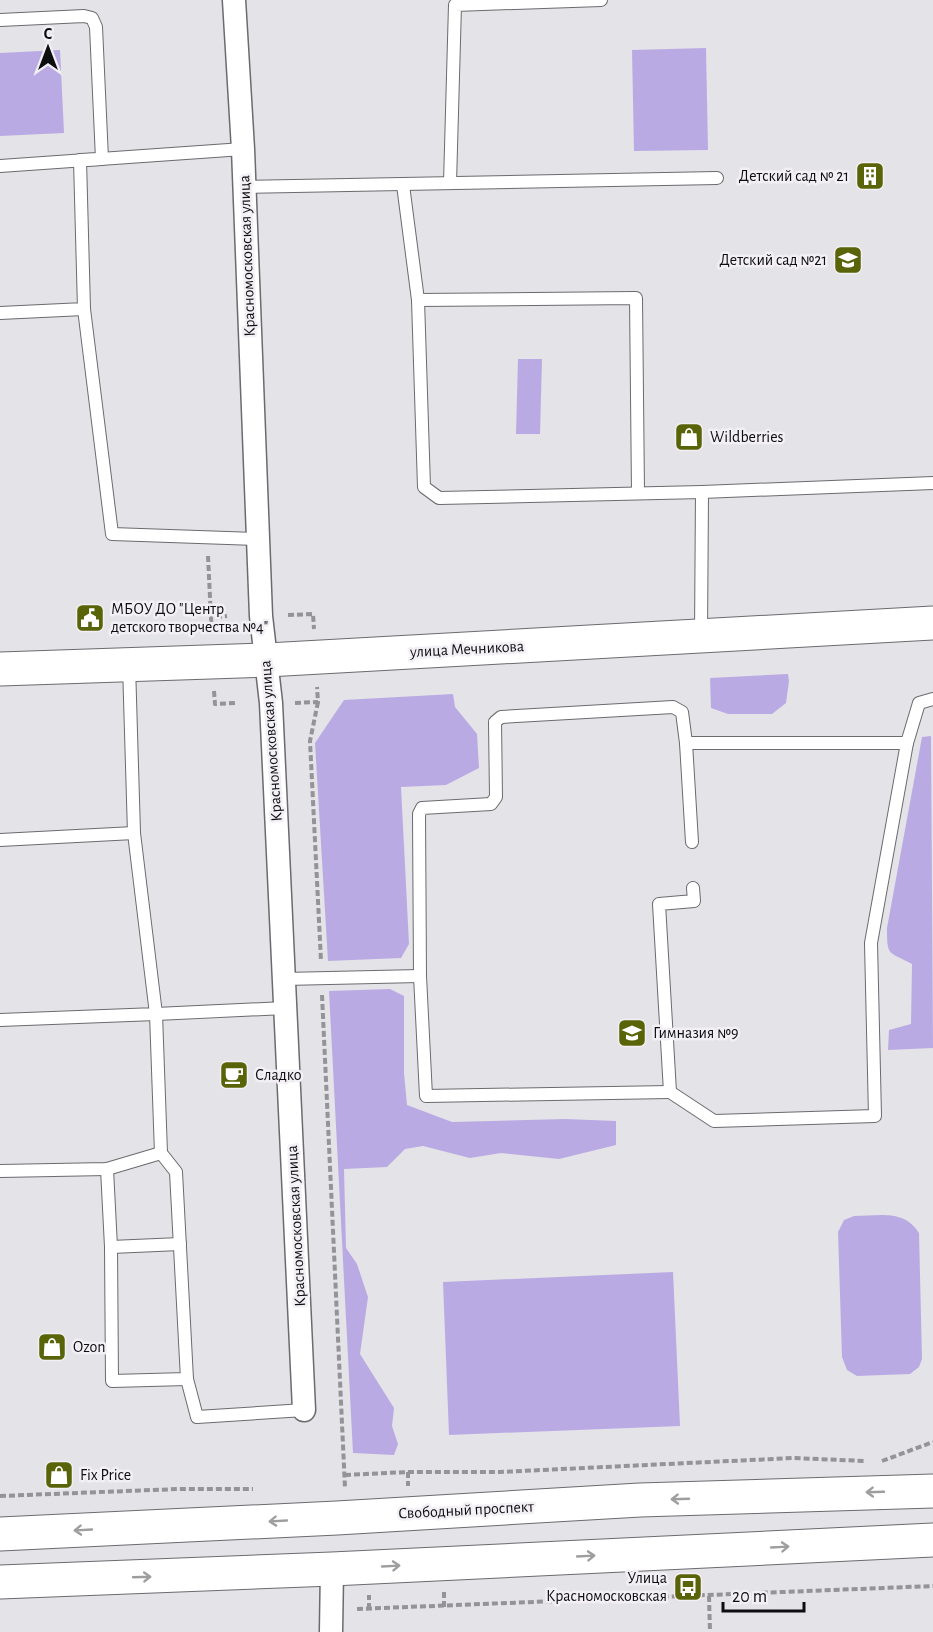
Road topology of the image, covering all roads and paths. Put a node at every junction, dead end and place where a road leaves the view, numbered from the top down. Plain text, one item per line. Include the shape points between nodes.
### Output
1 (234, 0) edge
2 (601, 0) edge
3 (0, 20) edge
4 (243, 149) junction
5 (102, 159) junction
6 (80, 160) junction
7 (0, 166) edge
8 (717, 178) dead end
9 (450, 183) junction
10 (403, 185) junction
11 (244, 186) junction
12 (418, 300) junction
13 (84, 309) junction
14 (0, 312) edge
15 (933, 483) edge
16 (702, 492) junction
17 (638, 493) junction
18 (207, 538) junction
19 (256, 539) junction
20 (288, 615) dead end
21 (227, 616) dead end
22 (211, 618) junction
23 (933, 623) edge
24 (212, 631) dead end
25 (314, 635) dead end
26 (701, 636) junction
27 (267, 660) junction
28 (129, 665) junction
29 (0, 669) edge
30 (317, 687) dead end
31 (214, 690) dead end
32 (933, 699) edge
33 (318, 702) junction
34 (294, 703) dead end
35 (237, 704) dead end
36 (686, 743) junction
37 (907, 743) junction
38 (134, 833) junction
39 (0, 840) edge
40 (692, 842) dead end
41 (693, 888) dead end
42 (420, 976) junction
43 (284, 979) junction
44 (321, 979) junction
45 (285, 1008) junction
46 (156, 1014) junction
47 (0, 1020) edge
48 (670, 1092) junction
49 (161, 1153) junction
50 (107, 1169) junction
51 (0, 1171) edge
52 (180, 1244) junction
53 (111, 1248) junction
54 (187, 1379) junction
55 (304, 1410) joint
56 (933, 1442) edge
57 (902, 1460) dead end
58 (882, 1461) junction
59 (408, 1472) junction
60 (345, 1475) junction
61 (408, 1488) dead end
62 (259, 1490) dead end
63 (933, 1491) edge
64 (0, 1496) edge
65 (341, 1503) junction
66 (0, 1534) edge
67 (933, 1540) edge
68 (333, 1569) junction
69 (0, 1582) edge
70 (933, 1586) edge
71 (444, 1589) dead end
72 (369, 1592) dead end
73 (709, 1596) junction
74 (409, 1599) dead end
75 (444, 1607) junction
76 (409, 1608) junction
77 (357, 1609) dead end
78 (369, 1609) junction
79 (331, 1632) edge
80 (710, 1632) edge

1 - 4 street, Красномосковская улица
2 - 9 lane via 455,5
3 - 5 lane via 92,18 96,27
4 - 5 lane
4 - 11 street, Красномосковская улица
5 - 6 lane
6 - 7 lane
6 - 13 lane
8 - 9 lane
9 - 10 lane
10 - 11 lane
10 - 12 lane
11 - 19 street, Красномосковская улица
12 - 17 lane via 424,487 439,498
12 - 17 lane via 636,298
13 - 14 lane
13 - 18 lane via 112,534
15 - 16 lane
16 - 17 lane
16 - 26 lane
18 - 19 lane
18 - 22 path
19 - 27 street, Красномосковская улица
20 - 25 path via 313,614
21 - 22 path
22 - 24 path
23 - 26 main road, улица Мечникова
26 - 27 main road, улица Мечникова
27 - 28 main road, улица Мечникова
27 - 43 street, Красномосковская улица
28 - 29 main road, улица Мечникова
28 - 38 lane
30 - 33 path
31 - 35 path via 215,704
32 - 37 lane via 919,703
33 - 34 path
33 - 44 path via 310,741
36 - 37 lane
36 - 40 lane
36 - 42 lane via 682,712 674,707 501,717 495,722 496,797 491,804 422,808 418,814
37 - 48 lane via 871,943 875,1116 714,1121
38 - 39 lane
38 - 46 lane
41 - 48 lane via 694,901 659,904
42 - 44 lane
42 - 48 lane via 426,1096
43 - 44 lane
43 - 45 street, Красномосковская улица
44 - 60 path
45 - 46 lane
45 - 55 street, Красномосковская улица
46 - 47 lane
46 - 49 lane
49 - 50 lane
49 - 52 lane via 176,1172
50 - 51 lane
50 - 53 lane
52 - 53 lane
52 - 54 lane
53 - 54 lane via 112,1381
54 - 55 lane via 197,1417
56 - 58 path
57 - 58 path
58 - 59 path via 793,1458 500,1472
59 - 60 path
59 - 61 path
60 - 65 path
62 - 64 path
63 -> 65 main road, Свободный проспект via 640,1500
65 -> 66 main road, Свободный проспект
65 - 68 main road
68 -> 67 main road
69 -> 68 main road
68 - 79 street
70 - 73 path
71 - 75 path
72 - 78 path
73 - 75 path
73 - 80 path
74 - 76 path
75 - 76 path
76 - 78 path
77 - 78 path

